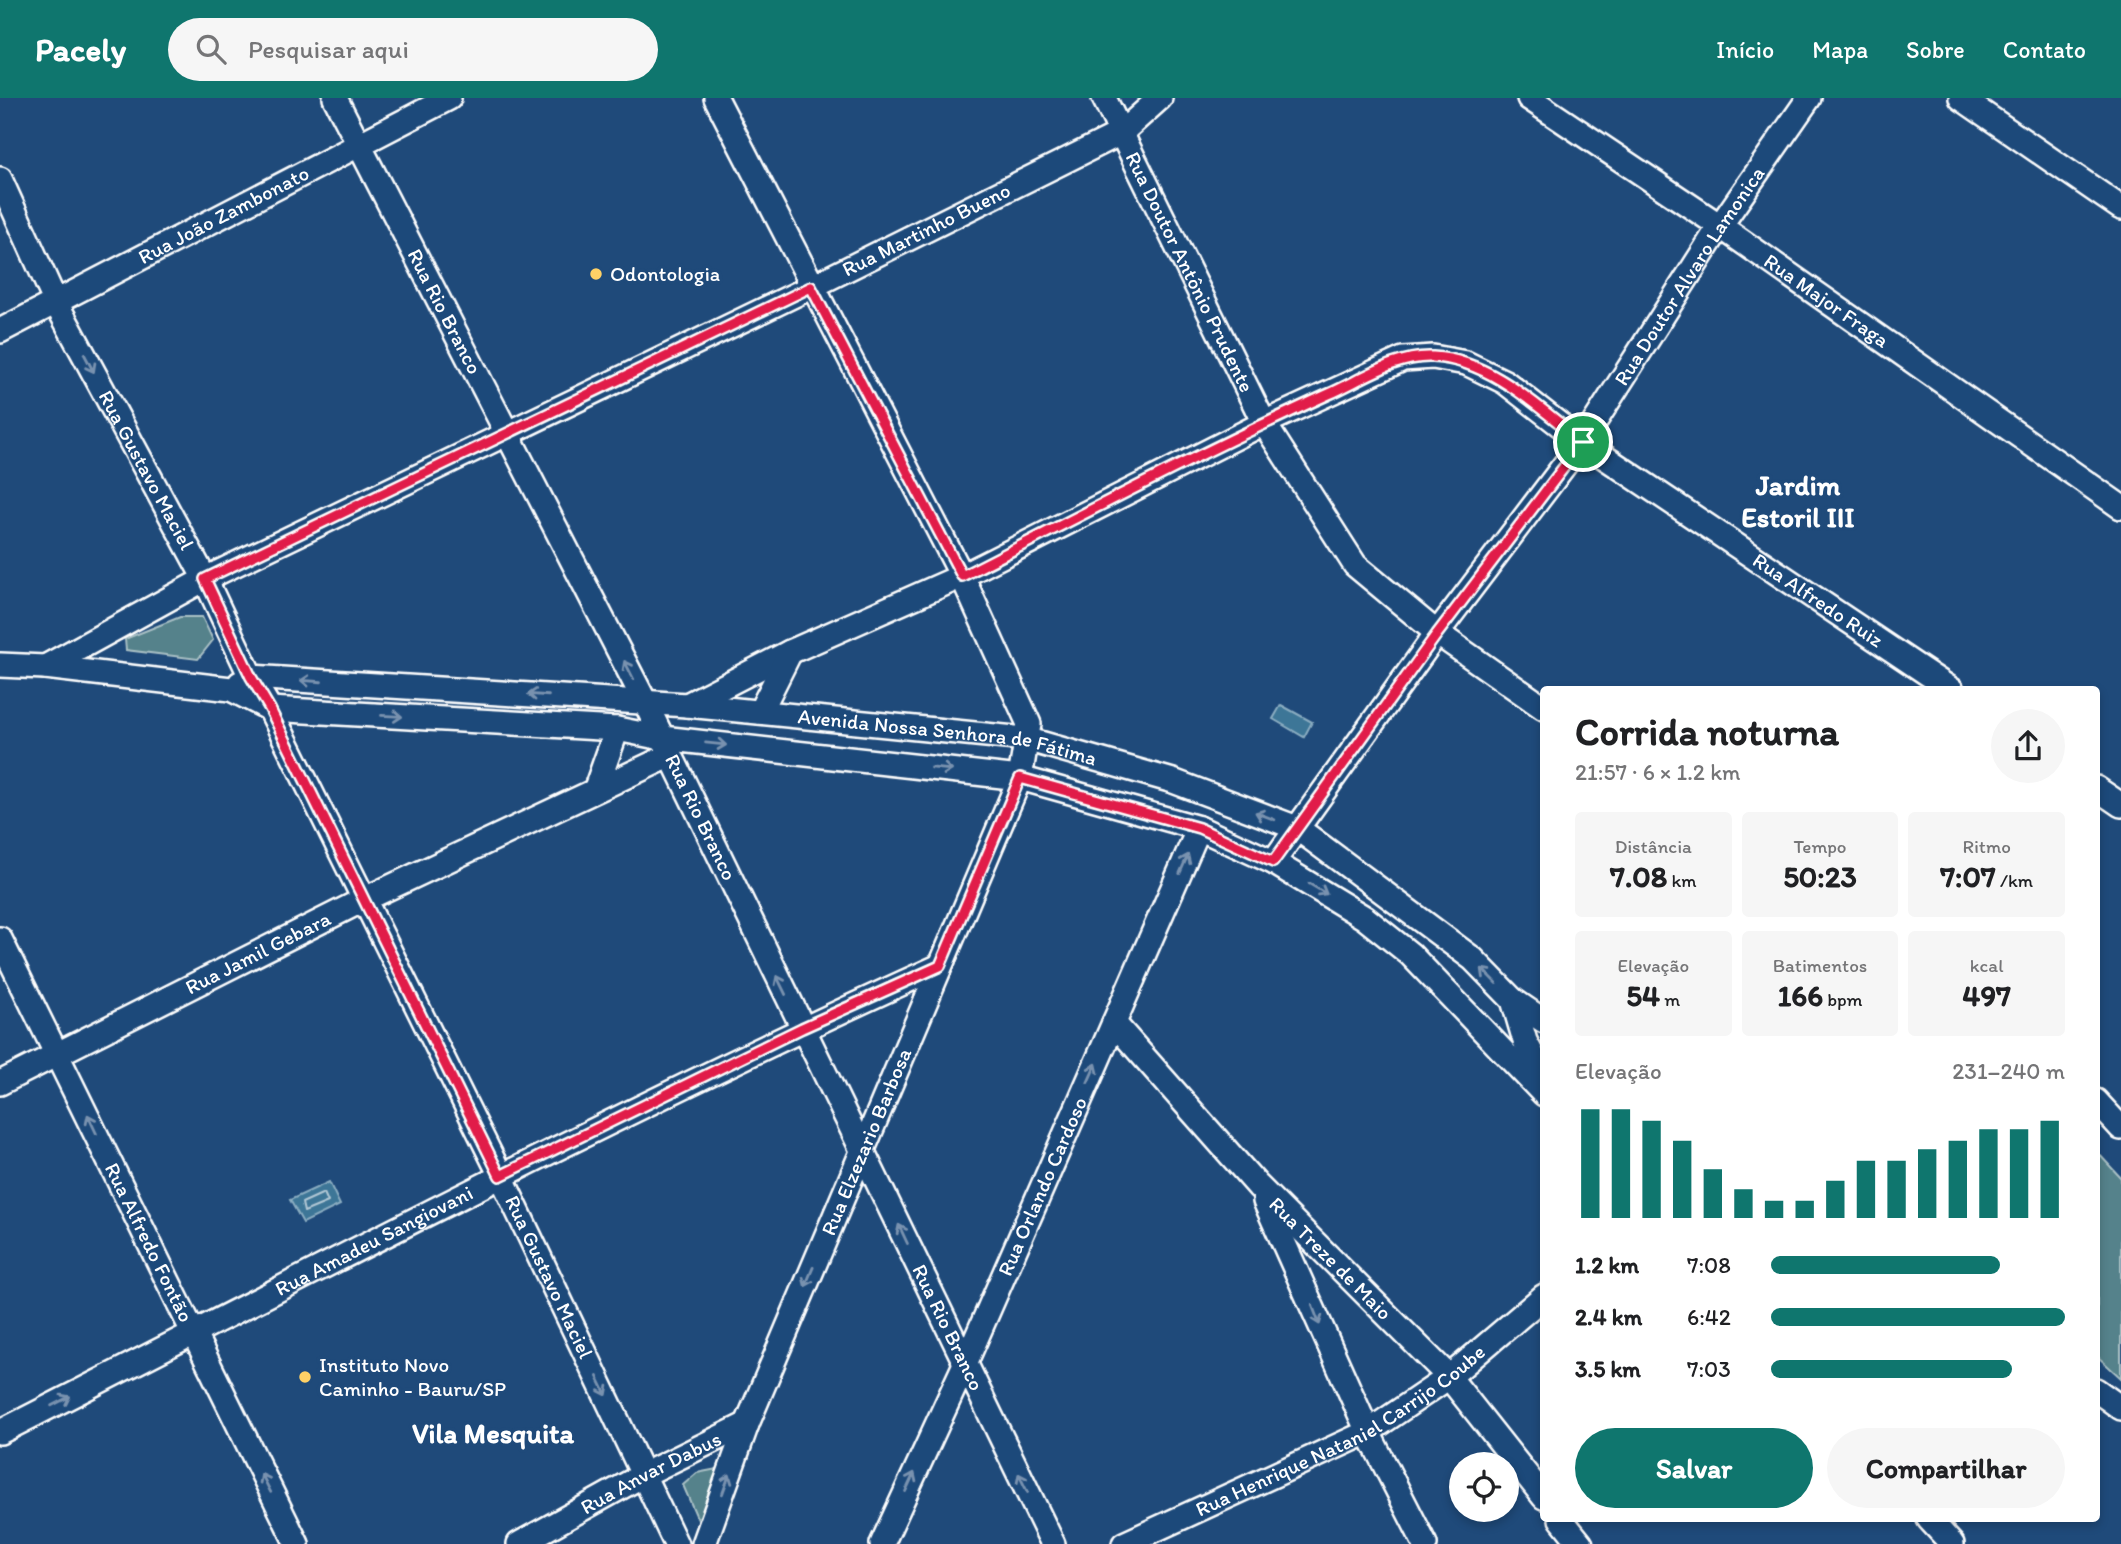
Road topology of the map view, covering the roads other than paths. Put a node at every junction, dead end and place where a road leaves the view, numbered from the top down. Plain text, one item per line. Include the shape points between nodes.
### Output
1 (335, 98) edge
2 (449, 98) edge
3 (716, 98) edge
4 (1104, 98) edge
5 (1160, 98) edge
6 (1529, 98) edge
7 (1809, 98) edge
8 (1961, 98) edge
9 (1121, 134) junction
10 (359, 144) junction
11 (0, 179) edge
12 (2121, 208) edge
13 (1720, 226) junction
14 (811, 287) junction
15 (57, 303) junction
16 (0, 331) edge
17 (1264, 423) junction
18 (509, 434) junction
19 (1583, 442) junction
20 (2121, 507) edge
21 (962, 576) junction
22 (205, 579) junction
23 (1437, 634) junction
24 (790, 652) junction
25 (0, 665) edge
26 (44, 667) junction
27 (251, 677) junction
28 (1946, 686) edge
29 (230, 689) junction
30 (645, 702) junction
31 (687, 705) junction
32 (1540, 705) edge
33 (270, 709) junction
34 (760, 712) junction
35 (617, 729) junction
36 (1026, 740) junction
37 (666, 747) junction
38 (1020, 778) junction
39 (596, 788) junction
40 (2100, 791) edge
41 (2121, 805) edge
42 (1199, 828) junction
43 (1297, 828) junction
44 (1273, 862) junction
45 (363, 900) junction
46 (0, 939) edge
47 (940, 966) junction
48 (1515, 1006) junction
49 (1540, 1019) edge
50 (1114, 1023) junction
51 (802, 1028) junction
52 (1481, 1030) junction
53 (58, 1054) junction
54 (1540, 1069) edge
55 (0, 1083) edge
56 (1540, 1090) edge
57 (2100, 1092) edge
58 (2121, 1099) edge
59 (2100, 1105) edge
60 (2121, 1128) edge
61 (863, 1150) junction
62 (500, 1176) junction
63 (1258, 1186) junction
64 (1332, 1262) junction
65 (1301, 1278) junction
66 (1540, 1299) edge
67 (192, 1334) junction
68 (965, 1364) junction
69 (1449, 1377) junction
70 (2100, 1393) edge
71 (2121, 1408) edge
72 (747, 1424) junction
73 (0, 1432) edge
74 (1367, 1432) junction
75 (645, 1474) junction
76 (1540, 1492) edge
77 (1563, 1522) edge
78 (1932, 1522) edge
79 (297, 1544) edge
80 (519, 1544) edge
81 (676, 1544) edge
82 (704, 1544) edge
83 (882, 1544) edge
84 (1053, 1544) edge
85 (1124, 1544) edge
86 (1425, 1544) edge
87 (1581, 1544) edge
88 (1952, 1544) edge

1 - 10 street, Rua Rio Branco
2 - 10 street, Rua João Zambonato
3 - 14 street, Rua Elzezario Barbosa
4 - 9 street, Rua Doutor Antônio Prudente
5 - 9 street, Rua Martinho Bueno
6 - 13 street, Rua Major Fraga
7 - 13 street, Rua Doutor Alvaro Lamonica
8 - 12 street
9 - 14 street, Rua Martinho Bueno
9 - 17 street, Rua Doutor Antônio Prudente
10 - 15 street, Rua João Zambonato
10 - 18 street, Rua Rio Branco
11 - 15 street, Rua Gustavo Maciel
13 - 19 street, Rua Doutor Alvaro Lamonica
13 - 20 street, Rua Major Fraga
14 - 18 street, Rua Martinho Bueno
14 - 21 street, Rua Elzezario Barbosa
15 - 16 street, Rua João Zambonato
15 -> 22 street, Rua Gustavo Maciel
17 - 19 street, Rua Alfredo Ruiz via 1403,359 1433,357 1465,363 1505,382
17 - 21 street, Rua Alfredo Ruiz
17 - 23 street, Rua Doutor Antônio Prudente via 1355,565
18 - 22 street, Rua Martinho Bueno
30 -> 18 street, Rua Rio Branco
19 - 23 street, Rua Doutor Alvaro Lamonica
19 - 28 street, Rua Alfredo Ruiz
21 - 24 street, Rua Alfredo Ruiz
21 - 36 street, Rua Elzezario Barbosa via 1029,724
22 - 26 street, Rua Martinho Bueno
22 - 27 street, Rua Gustavo Maciel
23 - 32 street, Rua Doutor Antônio Prudente
23 - 43 street, Rua Doutor Alvaro Lamonica
24 - 31 street
24 - 34 street
25 - 26 street, Avenida Nossa Senhora de Fátima
26 - 29 street, Avenida Nossa Senhora de Fátima
27 - 29 street
30 -> 27 street, Avenida Nossa Senhora de Fátima
27 - 33 street, Rua Gustavo Maciel
29 - 33 street, Avenida Nossa Senhora de Fátima
30 - 31 street, Avenida Nossa Senhora de Fátima
30 - 37 street, Rua Rio Branco
31 - 34 street, Avenida Nossa Senhora de Fátima
33 -> 35 street, Avenida Nossa Senhora de Fátima
33 - 45 street, Rua Gustavo Maciel
34 - 36 street, Avenida Nossa Senhora de Fátima
35 - 37 street, Avenida Nossa Senhora de Fátima
35 - 39 street
36 - 38 street, Rua Elzezario Barbosa
43 -> 36 street, Avenida Nossa Senhora de Fátima via 1173,781
37 -> 38 street, Avenida Nossa Senhora de Fátima
37 - 39 street, Rua Jamil Gebara
51 -> 37 street, Rua Rio Branco
38 - 42 street, Avenida Nossa Senhora de Fátima
38 - 47 street, Rua Elzezario Barbosa
39 - 45 street, Rua Jamil Gebara
40 - 41 street
42 - 44 street, Avenida Nossa Senhora de Fátima
50 -> 42 street, Rua Orlando Cardoso
43 - 44 street, Rua Doutor Alvaro Lamonica
48 -> 43 street, Avenida Nossa Senhora de Fátima via 1473,959
44 -> 52 street, Avenida Nossa Senhora de Fátima via 1364,918 1410,954
45 - 53 street, Rua Jamil Gebara
45 - 62 street, Rua Gustavo Maciel
46 - 53 street, Rua Alfredo Fontão
47 - 51 street, Rua Amadeu Sangiovani
47 - 61 street, Rua Elzezario Barbosa
48 - 49 street
48 - 52 street
48 - 54 street, Avenida Nossa Senhora de Fátima via 1525,1041
50 - 63 street, Rua Treze de Maio
68 -> 50 street, Rua Orlando Cardoso
51 - 61 street, Rua Rio Branco
51 - 62 street, Rua Amadeu Sangiovani
52 - 56 street, Avenida Nossa Senhora de Fátima
53 - 55 street, Rua Jamil Gebara
67 -> 53 street, Rua Alfredo Fontão
57 - 58 street
59 - 60 street
68 -> 61 street, Rua Rio Branco
61 -> 72 street, Rua Elzezario Barbosa
62 - 67 street, Rua Amadeu Sangiovani
62 -> 75 street, Rua Gustavo Maciel
63 - 64 street, Rua Treze de Maio
63 - 65 street
64 - 65 street
64 - 69 street, Rua Treze de Maio
65 -> 74 street
66 - 69 street, Rua Henrique Nataniel Carrijo Coube
73 -> 67 street, Rua Amadeu Sangiovani
79 -> 67 street, Rua Alfredo Fontão
83 -> 68 street, Rua Orlando Cardoso
84 -> 68 street, Rua Rio Branco
69 - 74 street, Rua Henrique Nataniel Carrijo Coube
69 - 76 street, Rua Treze de Maio
70 - 71 street
72 - 75 street, Rua Anvar Dabus
82 -> 72 street, Rua Elzezario Barbosa
74 - 85 street, Rua Henrique Nataniel Carrijo Coube
74 - 86 street
75 - 80 street, Rua Anvar Dabus
75 - 81 street, Rua Gustavo Maciel
77 - 87 street
78 - 88 street

